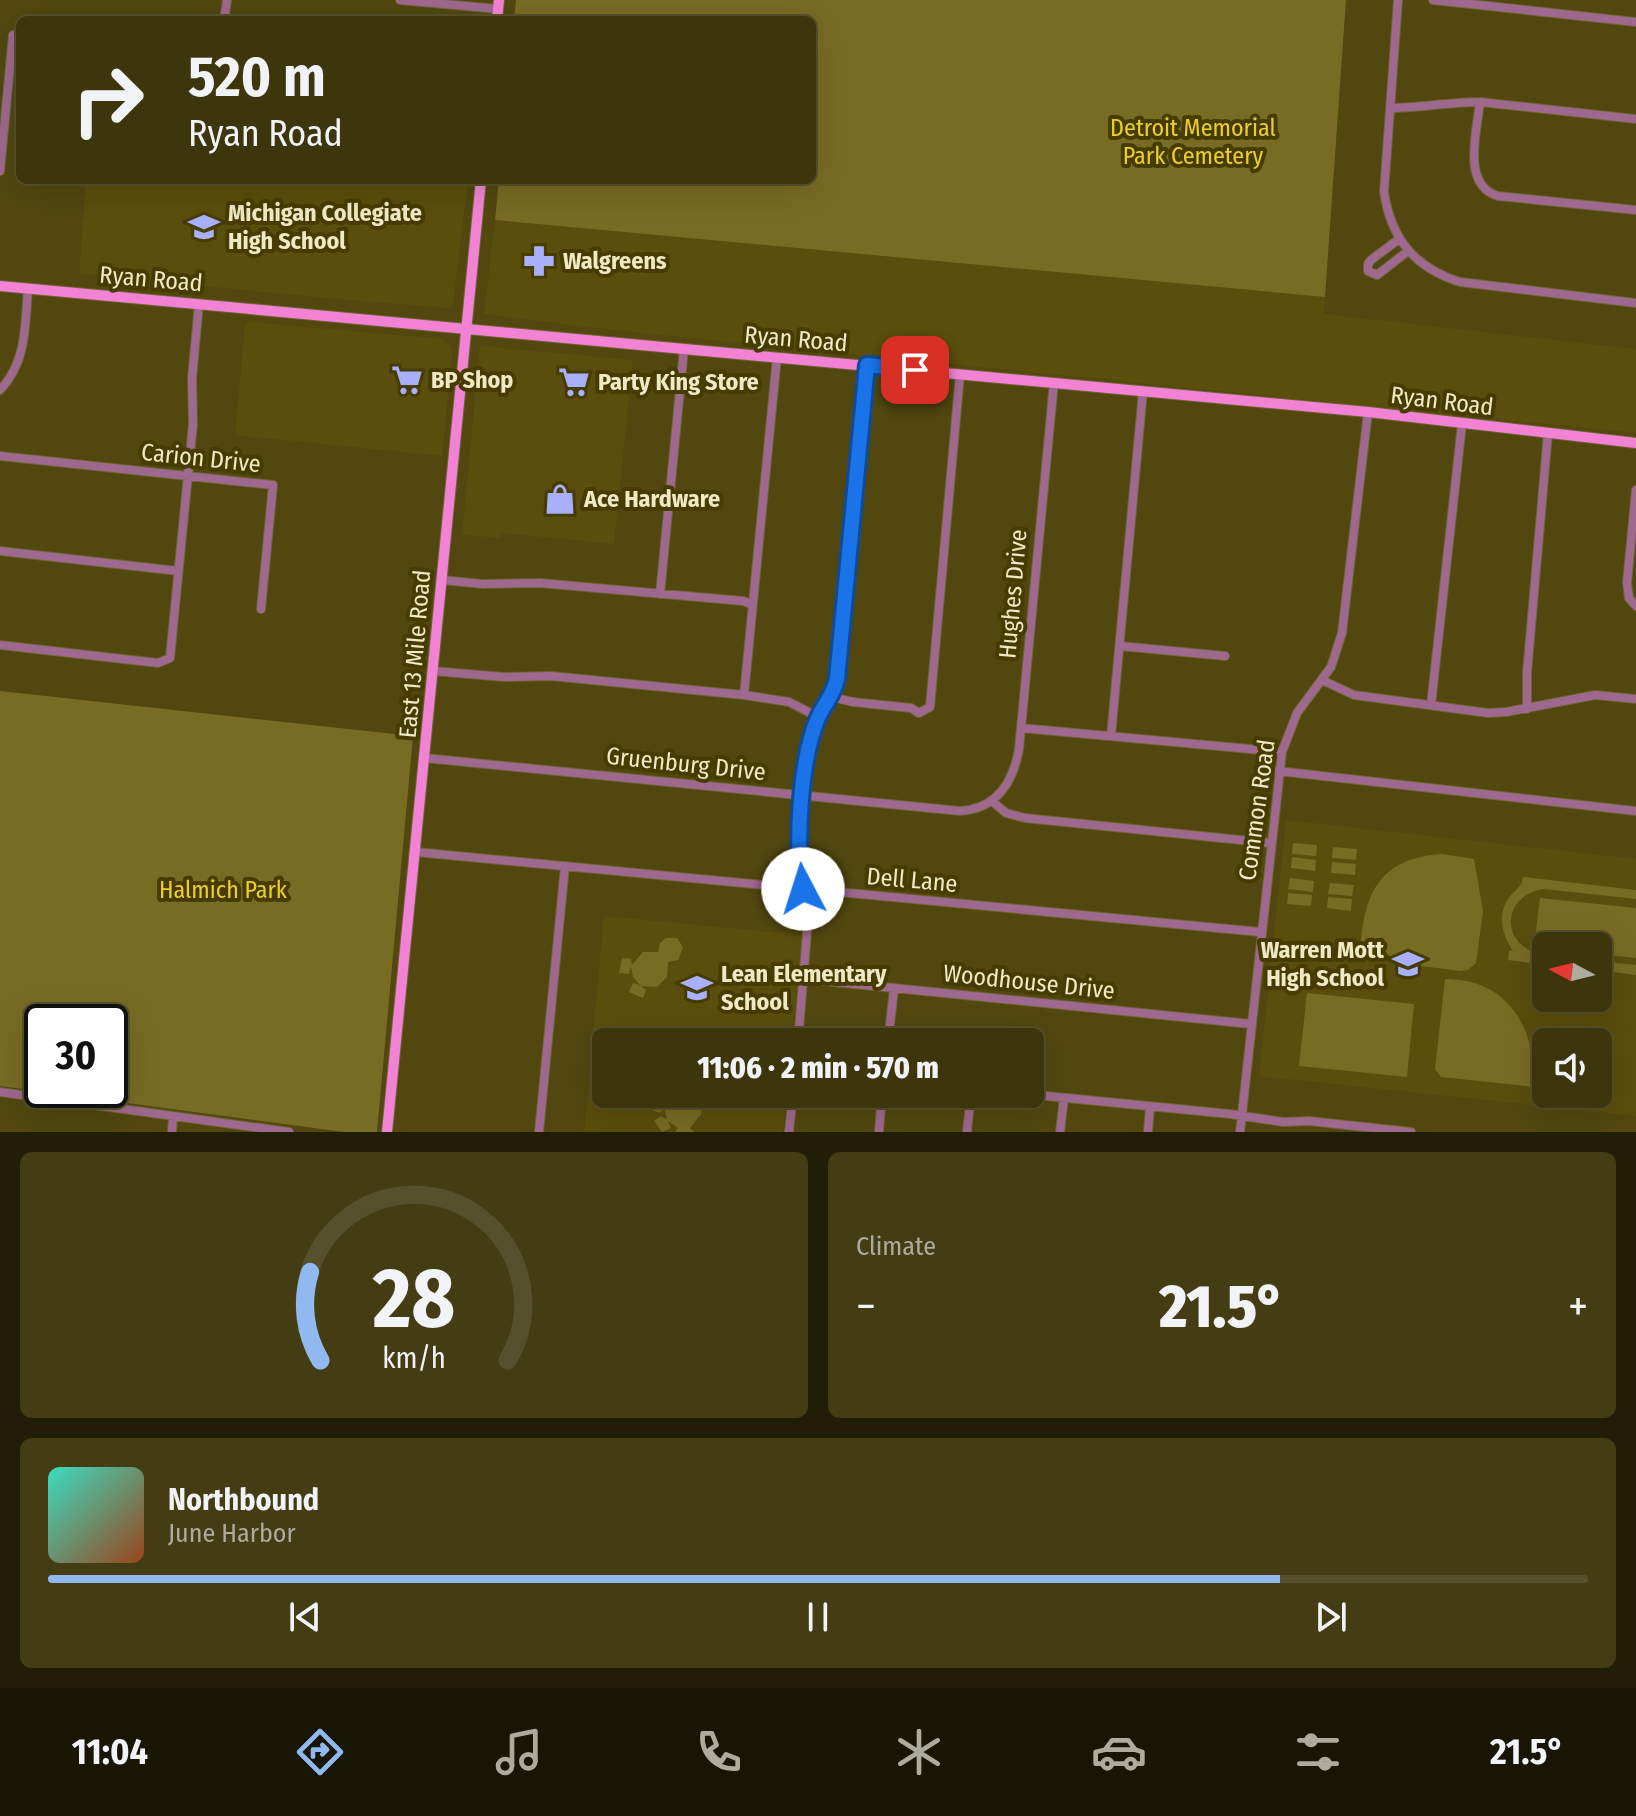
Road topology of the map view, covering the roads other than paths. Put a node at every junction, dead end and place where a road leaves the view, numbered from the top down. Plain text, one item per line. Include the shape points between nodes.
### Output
1 (400, 0) edge
2 (1398, 0) edge
3 (1433, 0) edge
4 (498, 10) edge
5 (1636, 22) edge
6 (13, 35) dead end
7 (1480, 102) junction
8 (1390, 108) junction
9 (1636, 119) edge
10 (0, 171) edge
11 (481, 184) edge
12 (1636, 210) edge
13 (1399, 239) junction
14 (1408, 251) junction
15 (0, 286) edge
16 (28, 288) junction
17 (1636, 303) edge
18 (199, 304) junction
19 (467, 328) junction
20 (684, 349) junction
21 (777, 357) junction
22 (867, 365) junction
23 (960, 374) junction
24 (1054, 382) junction
25 (0, 390) edge
26 (1143, 391) junction
27 (1368, 412) junction
28 (1462, 424) junction
29 (1548, 433) junction
30 (1636, 443) edge
31 (0, 456) edge
32 (188, 477) junction
33 (1636, 490) edge
34 (0, 551) edge
35 (178, 571) junction
36 (442, 580) junction
37 (660, 594) junction
38 (751, 604) junction
39 (1636, 606) edge
40 (261, 609) dead end
41 (0, 645) edge
42 (1120, 646) junction
43 (1225, 656) dead end
44 (433, 671) junction
45 (1322, 680) junction
46 (744, 695) junction
47 (832, 697) junction
48 (1636, 699) edge
49 (1431, 705) junction
50 (1527, 709) junction
51 (818, 717) junction
52 (1021, 728) junction
53 (1111, 736) junction
54 (1282, 752) junction
55 (425, 758) junction
56 (1278, 771) junction
57 (803, 795) junction
58 (992, 801) junction
59 (1636, 811) edge
60 (1270, 843) junction
61 (416, 852) junction
62 (565, 866) junction
63 (803, 889) junction
64 (1260, 932) junction
65 (804, 979) junction
66 (894, 989) junction
67 (1251, 1024) junction
68 (799, 1028) edge
69 (890, 1028) edge
70 (0, 1092) edge
71 (1044, 1096) edge
72 (1064, 1098) junction
73 (1150, 1106) junction
74 (792, 1108) edge
75 (881, 1108) edge
76 (970, 1108) edge
77 (1241, 1116) junction
78 (173, 1117) junction
79 (1298, 1122) junction
80 (172, 1132) edge
81 (289, 1132) edge
82 (387, 1132) edge
83 (539, 1132) edge
84 (789, 1132) edge
85 (879, 1132) edge
86 (967, 1132) edge
87 (1060, 1132) edge
88 (1148, 1132) edge
89 (1240, 1132) edge
90 (1298, 1132) edge
91 (1411, 1132) edge

1 - 4 street
2 - 8 street
3 - 5 street
6 - 10 street
7 - 8 street
7 - 9 street
7 - 12 street via 1475,161 1476,178 1484,190 1498,196
8 - 13 street via 1384,192
11 - 19 main road, East 13 Mile Road
13 - 14 street
13 - 14 street via 1371,260 1368,271 1377,275
14 - 17 street via 1435,273 1460,282
15 - 16 main road, Ryan Road
16 - 18 main road, Ryan Road
16 - 25 street via 21,357
18 - 19 main road, Ryan Road
18 - 32 street
19 - 20 main road, Ryan Road
19 - 36 main road, East 13 Mile Road
20 - 21 main road, Ryan Road
20 - 37 street
21 - 22 main road, Ryan Road
21 - 38 street
22 - 23 main road, Ryan Road
22 - 47 street
23 - 24 main road, Ryan Road
23 - 47 street via 930,707 919,713
24 - 26 main road, Ryan Road
24 - 52 street, Hughes Drive
26 - 27 main road, Ryan Road
26 - 42 street
27 - 28 main road, Ryan Road
27 - 45 street, Common Road via 1342,633
28 - 29 main road, Ryan Road
28 - 49 street
29 - 30 main road, Ryan Road
29 - 50 street
31 - 32 street, Carion Drive
32 - 35 street
32 - 40 street, Carion Drive via 273,485
33 - 39 street via 1627,583
34 - 35 street
35 - 41 street via 168,661
36 - 37 street
36 - 44 main road, East 13 Mile Road
37 - 38 street
38 - 46 street
42 - 43 street
42 - 53 street
44 - 46 street via 551,676
44 - 55 main road, East 13 Mile Road
45 - 49 street via 1354,695
45 - 54 street, Common Road via 1297,713
46 - 51 street via 789,702
47 - 51 street
48 - 50 street via 1595,695
49 - 50 street via 1488,713
51 - 57 street
52 - 53 street
52 - 58 street, Hughes Drive via 1011,780
53 - 54 street
54 - 56 street, Common Road
55 - 57 street, Gruenburg Drive
55 - 61 main road, East 13 Mile Road
56 - 59 street
56 - 60 street, Common Road
57 - 58 street, Gruenburg Drive via 960,811
57 - 63 street via 798,864
58 - 60 street via 1006,813 1025,818
60 - 64 street, Common Road
61 - 62 street, Dell Lane
61 - 82 main road, East 13 Mile Road
62 - 63 street, Dell Lane
62 - 83 street
63 - 64 street, Dell Lane
63 - 65 street via 808,920
64 - 67 street, Common Road
65 - 66 street, Woodhouse Drive
65 - 68 street
66 - 67 street, Woodhouse Drive
66 - 69 street
67 - 77 street, Common Road
70 - 78 street
71 - 72 street
72 - 73 street
72 - 87 street
73 - 77 street
73 - 88 street
74 - 84 street
75 - 85 street
76 - 86 street
77 - 79 street
77 - 89 street, Common Road
78 - 80 street
78 - 81 street
79 - 90 street
79 - 91 street

